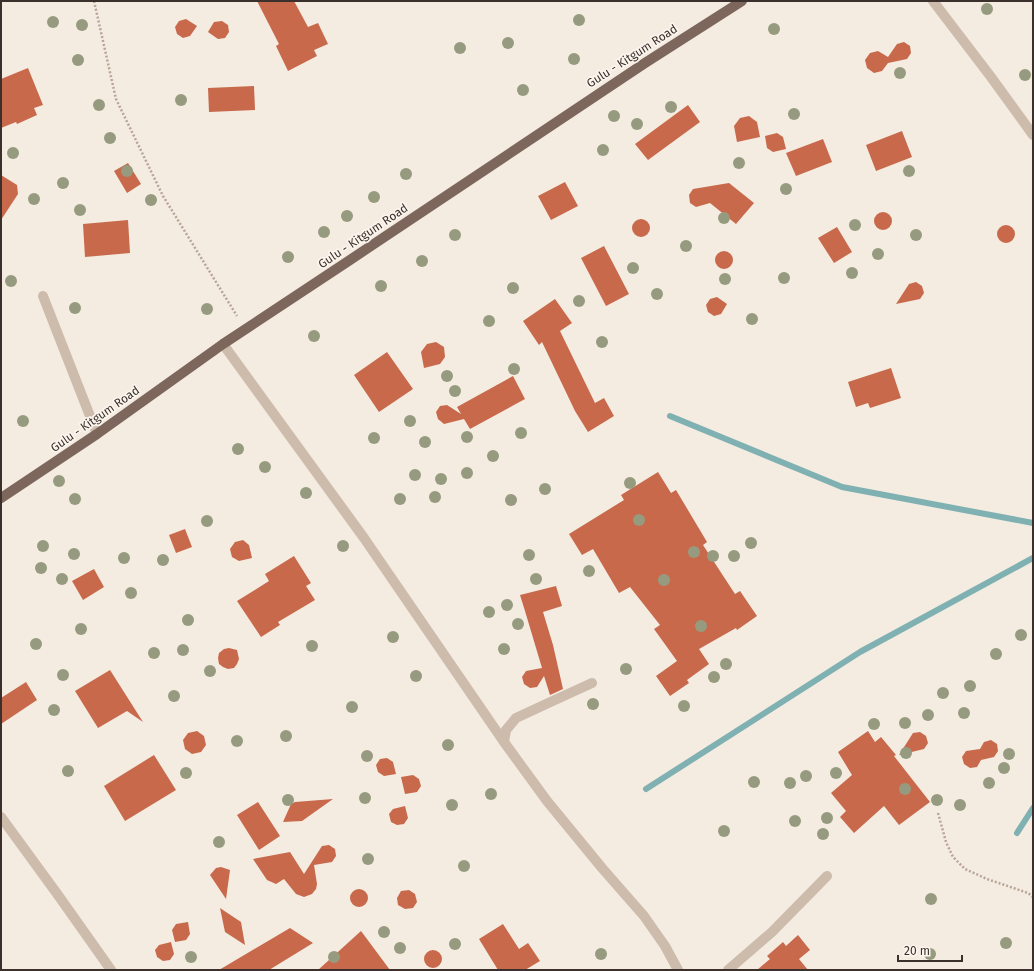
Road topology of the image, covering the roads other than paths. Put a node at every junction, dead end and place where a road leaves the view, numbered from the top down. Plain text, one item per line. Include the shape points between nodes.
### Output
1 (742, 1) edge
2 (932, 1) edge
3 (1033, 135) edge
4 (43, 296) dead end
5 (223, 344) junction
6 (97, 434) junction
7 (1, 498) edge
8 (592, 683) dead end
9 (504, 742) junction
10 (1, 817) edge
11 (827, 876) dead end
12 (111, 970) edge
13 (678, 970) edge
14 (728, 970) edge

1 - 5 main road, Gulu - Kitgum Road
2 - 3 street
4 - 6 street
5 - 6 main road, Gulu - Kitgum Road
5 - 9 street via 364,538
6 - 7 main road, Gulu - Kitgum Road
8 - 9 street via 516,718 506,730
9 - 13 street via 547,801 644,916
10 - 12 street
11 - 14 street via 772,932

